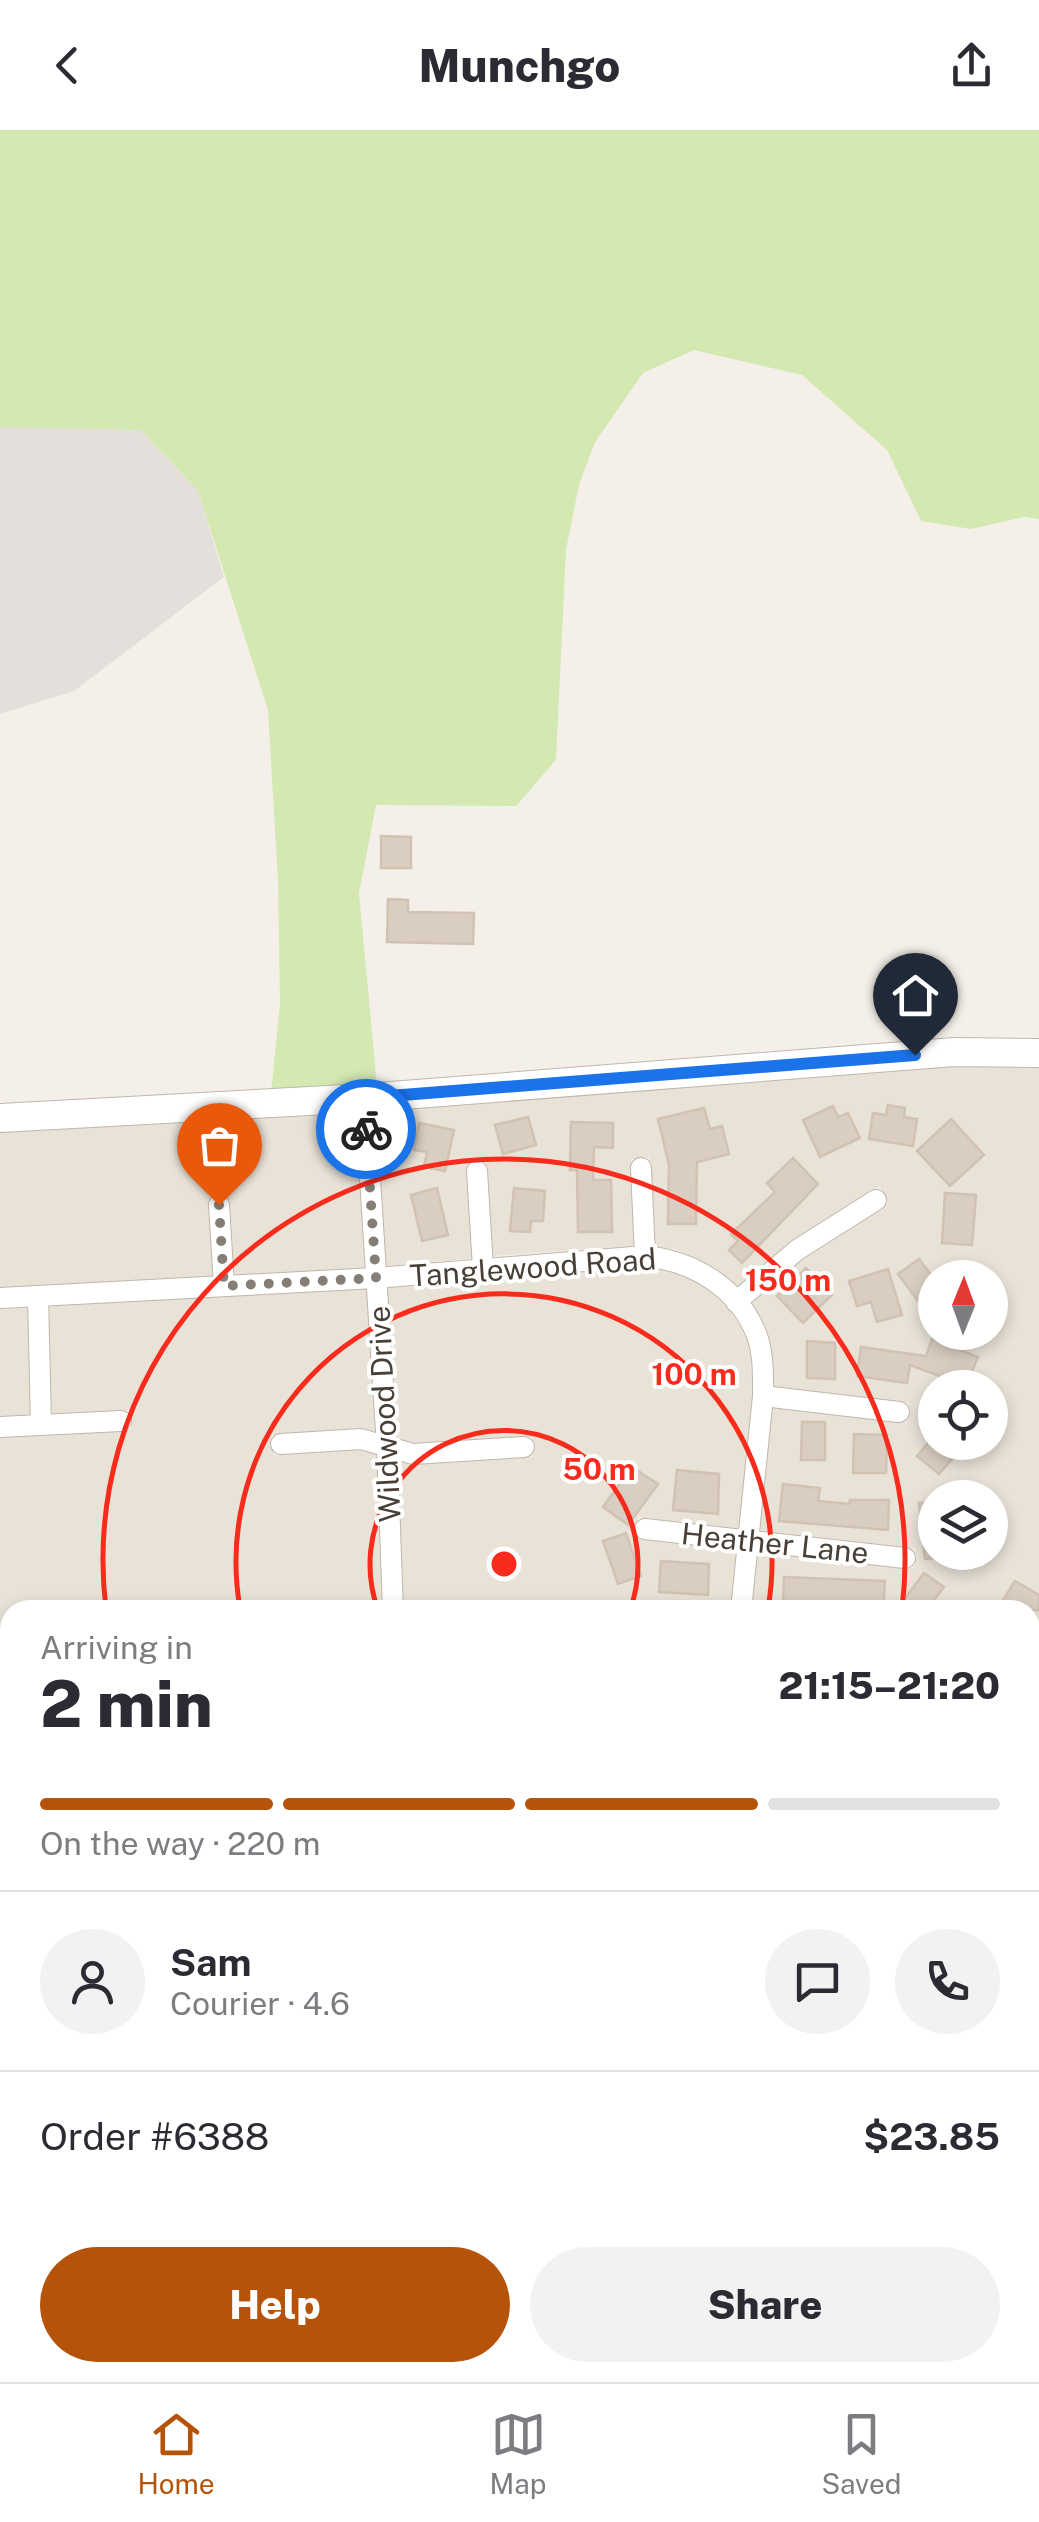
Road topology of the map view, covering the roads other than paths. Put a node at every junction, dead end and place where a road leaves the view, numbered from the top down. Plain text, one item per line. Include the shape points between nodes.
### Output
1 (1039, 1053) edge
2 (364, 1098) junction
3 (0, 1118) edge
4 (640, 1168) dead end
5 (477, 1171) dead end
6 (876, 1200) dead end
7 (219, 1205) dead end
8 (645, 1256) junction
9 (483, 1268) junction
10 (376, 1278) junction
11 (224, 1286) junction
12 (38, 1296) junction
13 (0, 1298) edge
14 (736, 1302) junction
15 (763, 1396) junction
16 (900, 1412) dead end
17 (122, 1421) dead end
18 (41, 1425) junction
19 (0, 1428) edge
20 (281, 1444) dead end
21 (387, 1446) junction
22 (524, 1448) dead end
23 (646, 1529) dead end
24 (750, 1540) junction
25 (906, 1558) dead end
26 (393, 1600) edge
27 (742, 1600) edge

1 - 2 street via 954,1052
2 - 3 street
2 - 10 street, Wildwood Drive
4 - 8 street
5 - 9 street
6 - 14 street via 796,1250
7 - 11 street
8 - 9 street, Tanglewood Road
8 - 14 street, Tanglewood Road via 694,1268
9 - 10 street, Tanglewood Road
10 - 11 street, Tanglewood Road
10 - 21 street, Wildwood Drive
11 - 12 street, Tanglewood Road
12 - 13 street, Tanglewood Road
12 - 18 street
14 - 15 street, Tanglewood Road via 756,1334
15 - 16 street
15 - 24 street, Tanglewood Road
17 - 18 street
18 - 19 street
20 - 21 street via 361,1439
21 - 22 street via 414,1454
21 - 26 street, Wildwood Drive
23 - 24 street, Heather Lane
24 - 25 street, Heather Lane
24 - 27 street, Tanglewood Road

